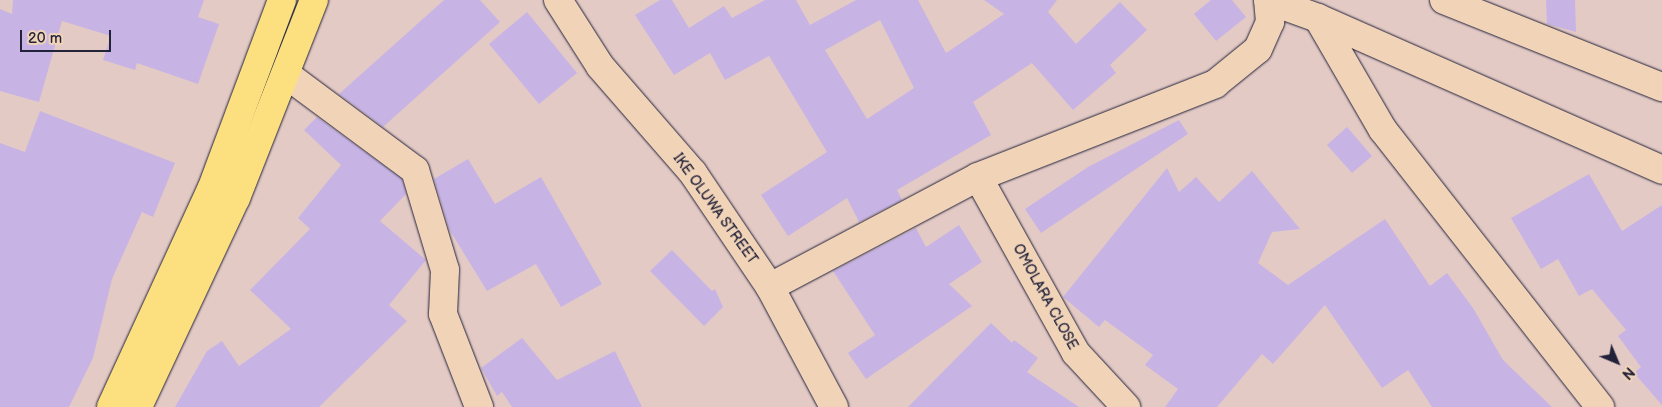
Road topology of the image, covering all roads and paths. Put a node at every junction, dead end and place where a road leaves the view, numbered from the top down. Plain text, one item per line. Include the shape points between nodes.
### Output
1 (282, 0) edge
2 (314, 0) edge
3 (558, 0) edge
4 (1267, 0) edge
5 (1444, 0) edge
6 (1318, 18) junction
7 (287, 75) junction
8 (1662, 87) edge
9 (1662, 170) edge
10 (978, 177) junction
11 (770, 287) junction
12 (111, 407) edge
13 (138, 407) edge
14 (479, 407) edge
15 (834, 407) edge
16 (1126, 407) edge
17 (1600, 407) edge

1 - 12 main road via 211,190
2 - 7 main road
3 - 11 street, IKE OLUWA STREET via 600,66 693,173
4 - 6 street
4 - 10 street via 1270,22 1258,49 1215,84
5 - 8 street
6 - 9 street
6 - 17 street via 1383,130
7 - 13 main road via 236,198
7 - 14 street via 415,170 444,270 444,314
10 - 11 street
10 - 16 street, OMOLARA CLOSE via 1076,352
11 - 15 street, IKE OLUWA STREET

